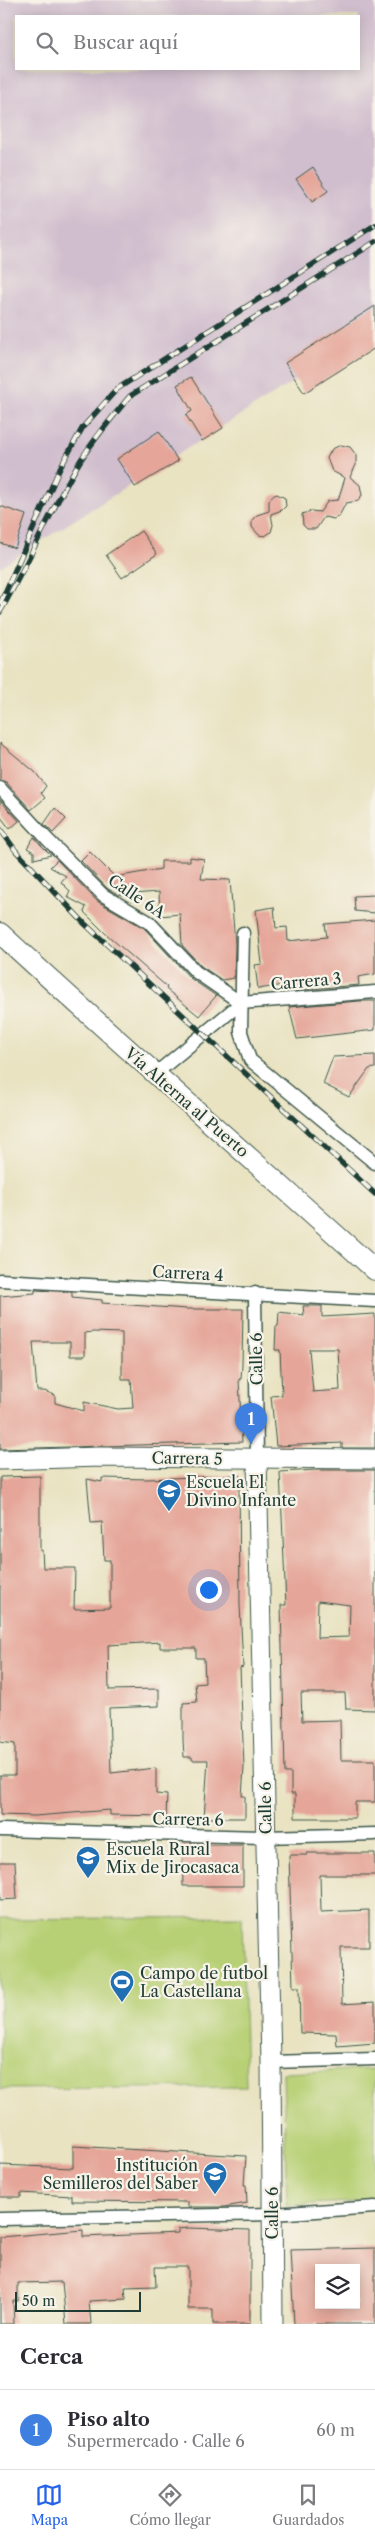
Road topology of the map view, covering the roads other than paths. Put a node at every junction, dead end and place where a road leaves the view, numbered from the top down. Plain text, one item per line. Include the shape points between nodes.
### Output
1 (0, 788) edge
2 (0, 933) edge
3 (243, 933) dead end
4 (375, 992) edge
5 (241, 1003) junction
6 (155, 1074) junction
7 (375, 1163) edge
8 (375, 1270) edge
9 (0, 1280) edge
10 (255, 1293) junction
11 (375, 1300) edge
12 (258, 1459) junction
13 (0, 1460) edge
14 (375, 1460) edge
15 (0, 1830) edge
16 (375, 1834) edge
17 (265, 1837) junction
18 (375, 2059) edge
19 (271, 2062) junction
20 (375, 2207) edge
21 (273, 2214) junction
22 (0, 2219) edge
23 (273, 2324) edge

1 - 5 street, Calle 6A via 99,891 120,907 149,922 196,972
2 - 6 main road, Vía Alterna al Puerto
3 - 5 street
4 - 5 street, Carrera 3
5 - 6 street
5 - 7 street via 241,1032 250,1060
6 - 8 main road, Vía Alterna al Puerto
9 - 10 street, Carrera 4
10 - 11 street, Carrera 4
10 - 12 street, Calle 6
12 - 13 street, Carrera 5 via 100,1457
12 - 14 street, Carrera 5
12 - 17 street, Calle 6
15 - 17 street, Carrera 6
16 - 17 street, Carrera 6
17 - 19 street, Calle 6
18 - 19 street
19 - 21 street, Calle 6
20 - 21 street
21 - 22 street
21 - 23 street, Calle 6

